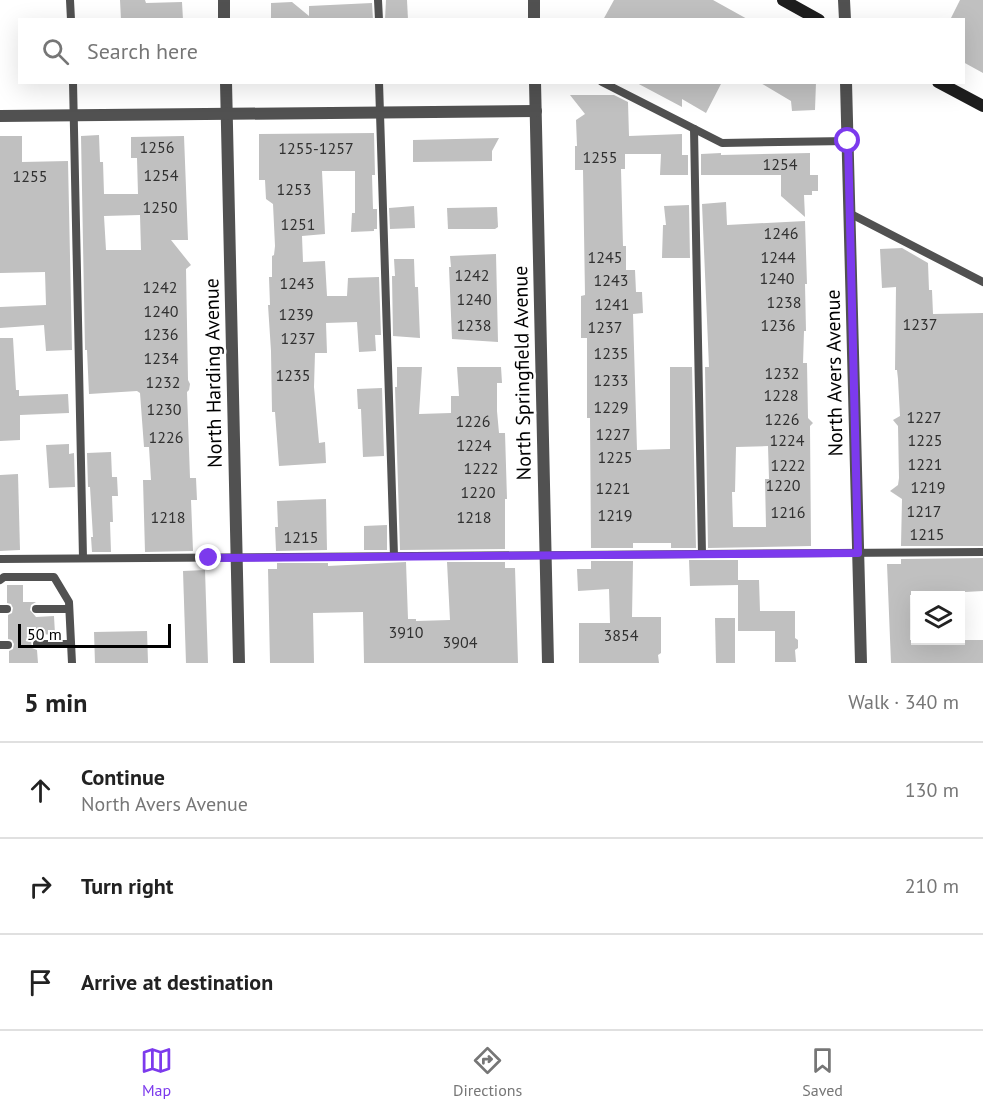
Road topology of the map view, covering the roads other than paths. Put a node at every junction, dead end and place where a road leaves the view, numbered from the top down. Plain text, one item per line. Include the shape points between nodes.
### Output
1 (70, 0) edge
2 (224, 0) edge
3 (378, 0) edge
4 (534, 0) edge
5 (783, 0) edge
6 (844, 0) edge
7 (71, 18) edge
8 (224, 18) edge
9 (379, 18) edge
10 (534, 18) edge
11 (815, 18) edge
12 (845, 18) edge
13 (73, 84) edge
14 (226, 84) edge
15 (380, 84) edge
16 (535, 84) edge
17 (606, 84) edge
18 (846, 84) edge
19 (942, 84) edge
20 (983, 106) edge
21 (536, 111) junction
22 (380, 112) junction
23 (226, 114) junction
24 (74, 115) junction
25 (0, 116) edge
26 (694, 129) junction
27 (848, 141) junction
28 (849, 213) junction
29 (983, 282) edge
30 (983, 552) edge
31 (858, 553) junction
32 (702, 554) junction
33 (546, 555) junction
34 (394, 556) junction
35 (237, 557) junction
36 (83, 558) junction
37 (0, 559) edge
38 (0, 580) edge
39 (36, 609) dead end
40 (69, 609) junction
41 (37, 644) dead end
42 (71, 644) junction
43 (72, 663) edge
44 (239, 663) edge
45 (548, 663) edge
46 (861, 663) edge

1 - 7 lane
2 - 8 street
3 - 9 lane
4 - 10 street
5 - 11 main road
6 - 12 street
13 - 24 lane
14 - 23 street, North Harding Avenue
15 - 22 lane
16 - 21 street, North Springfield Avenue
17 - 26 lane
18 - 27 street, North Avers Avenue
19 - 20 main road
21 - 22 street
21 - 33 street, North Springfield Avenue
22 - 23 street
22 - 34 lane
23 - 24 street
23 - 35 street, North Harding Avenue
24 - 25 street
24 - 36 lane
26 - 27 lane via 722,143
26 - 32 lane
27 - 28 street, North Avers Avenue
28 - 29 lane
28 - 31 street, North Avers Avenue
30 - 31 lane
31 - 32 lane
31 - 46 street, North Avers Avenue
32 - 33 lane
33 - 34 lane
33 - 45 street, North Springfield Avenue
34 - 35 lane
35 - 36 lane
35 - 44 street, North Harding Avenue
36 - 37 lane
38 - 40 lane via 54,577
39 - 40 lane
40 - 42 lane
41 - 42 lane
42 - 43 lane

